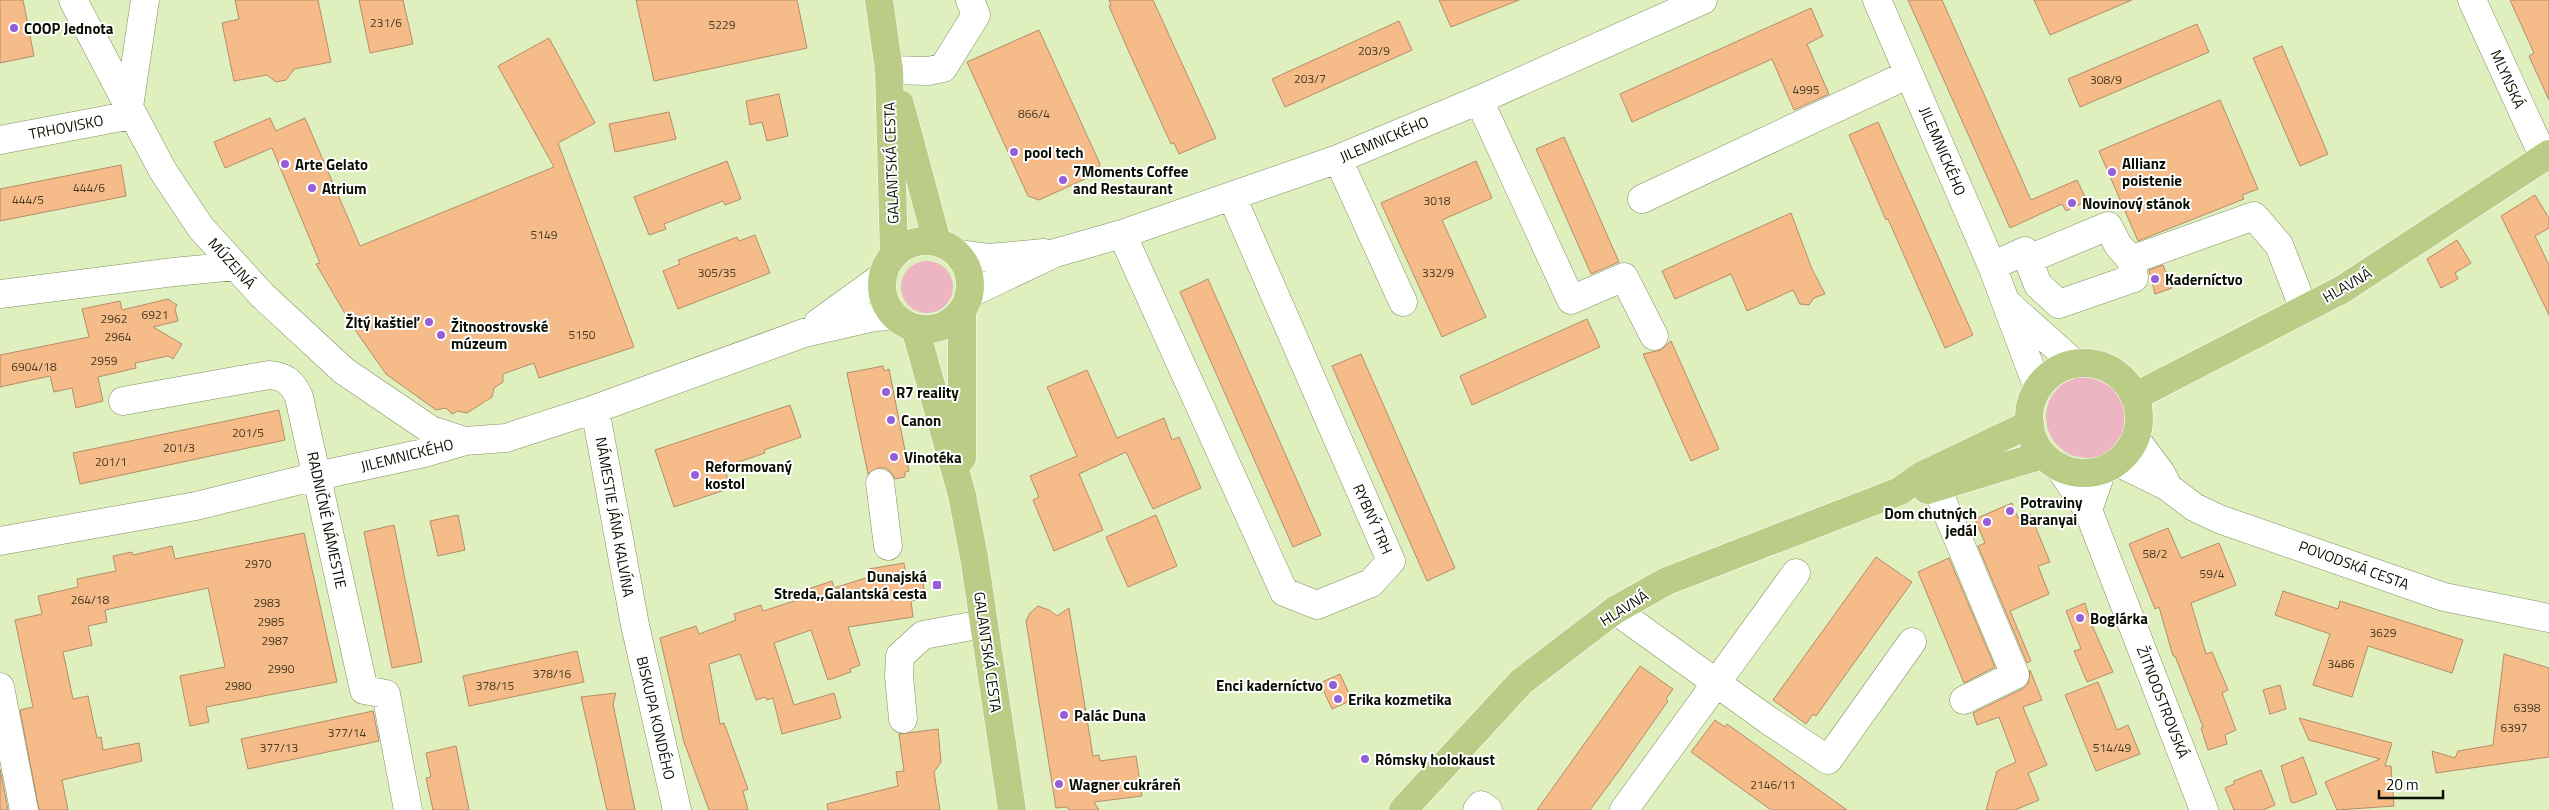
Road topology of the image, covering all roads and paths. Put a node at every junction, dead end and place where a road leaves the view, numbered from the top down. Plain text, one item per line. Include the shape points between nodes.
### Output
1 (73, 0) edge
2 (145, 0) edge
3 (879, 0) edge
4 (970, 0) edge
5 (1703, 0) edge
6 (1877, 0) edge
7 (2472, 0) edge
8 (889, 70) junction
9 (1909, 74) junction
10 (1479, 100) junction
11 (130, 111) junction
12 (0, 140) edge
13 (2546, 156) edge
14 (1338, 159) junction
15 (1232, 197) junction
16 (1642, 199) dead end
17 (1122, 234) junction
18 (948, 248) junction
19 (1055, 253) junction
20 (2029, 259) junction
21 (2131, 260) junction
22 (889, 265) junction
23 (235, 266) junction
24 (1992, 266) junction
25 (0, 294) edge
26 (1403, 302) dead end
27 (966, 303) junction
28 (2007, 303) junction
29 (2304, 309) junction
30 (904, 322) junction
31 (804, 333) junction
32 (1654, 336) dead end
33 (2075, 364) junction
34 (2038, 388) junction
35 (2134, 397) junction
36 (123, 401) dead end
37 (595, 409) junction
38 (2030, 424) junction
39 (2135, 438) junction
40 (465, 441) junction
41 (2051, 461) junction
42 (2109, 466) junction
43 (317, 476) junction
44 (880, 483) dead end
45 (1936, 486) junction
46 (2168, 487) junction
47 (1900, 491) junction
48 (962, 495) junction
49 (2088, 510) junction
50 (0, 541) edge
51 (888, 546) dead end
52 (1796, 573) dead end
53 (1615, 610) junction
54 (2549, 618) edge
55 (983, 624) junction
56 (635, 625) joint
57 (1912, 642) dead end
58 (1716, 683) junction
59 (0, 687) edge
60 (1964, 700) dead end
61 (903, 719) dead end
62 (24, 810) edge
63 (408, 810) edge
64 (677, 810) edge
65 (1012, 810) edge
66 (1403, 810) edge
67 (1477, 810) edge
68 (1488, 810) edge
69 (1624, 810) edge
70 (2204, 810) edge

1 - 11 street, MÚZEJNÁ
2 - 11 street
3 - 8 main road, GALANTSKÁ CESTA
4 - 8 street via 976,15 944,68
5 - 10 street, JILEMNICKÉHO
6 - 9 street, JILEMNICKÉHO
7 - 13 street, MLYNSKÁ
8 - 18 main road, GALANTSKÁ CESTA
8 - 22 main road, GALANTSKÁ CESTA
9 - 16 street
9 - 24 street, JILEMNICKÉHO
10 - 14 street, JILEMNICKÉHO
10 - 32 street via 1571,300 1624,277
11 - 12 street, TRHOVISKO
11 - 23 street, MÚZEJNÁ via 163,171 201,228
13 - 29 main road, HLAVNÁ via 2424,238 2343,289
14 - 15 street, JILEMNICKÉHO
14 - 26 street
15 - 17 street, JILEMNICKÉHO
15 - 17 street, RYBNÝ TRH via 1391,561 1371,583 1317,605 1284,592
17 - 19 street, JILEMNICKÉHO
18 - 19 street, JILEMNICKÉHO via 989,258
18 - 22 main road via 914,243
18 - 27 main road via 965,264 969,275
19 - 27 street, JILEMNICKÉHO
20 - 21 street via 2108,226
20 - 21 street via 2038,285 2059,304 2134,278
20 - 24 street via 2026,251
21 - 29 street via 2254,216 2279,245
22 - 30 main road via 884,299
22 - 31 street, JILEMNICKÉHO
23 - 25 street
23 - 40 street, MÚZEJNÁ via 344,371 431,430
24 - 28 street, JILEMNICKÉHO
27 - 30 main road via 942,327 930,330
27 - 48 main road, GALANTSKÁ CESTA
28 - 33 street, JILEMNICKÉHO
28 - 34 street, JILEMNICKÉHO
29 - 35 main road, HLAVNÁ
30 - 31 street, JILEMNICKÉHO via 874,317
30 - 48 main road, GALANTSKÁ CESTA
31 - 37 street, JILEMNICKÉHO
33 - 34 main road via 2052,374
33 - 35 main road via 2094,364 2111,370 2125,382
34 - 38 main road via 2030,409
35 - 39 main road via 2139,417
36 - 43 street, RADNIČNÉ NÁMESTIE via 269,375 281,376 290,381 299,397
37 - 40 street, JILEMNICKÉHO via 506,438
37 - 56 street, NÁMESTIE JÁNA KALVÍNA
38 - 41 main road via 2035,443
38 - 47 main road, HLAVNÁ via 1921,476
39 - 42 main road via 2128,451
39 - 46 street, POVODSKÁ CESTA via 2162,473
40 - 43 street, JILEMNICKÉHO
41 - 42 main road via 2080,473
41 - 45 main road, HLAVNÁ
41 - 49 street, ŽITNOOSTROVSKÁ
42 - 46 street, POVODSKÁ CESTA
42 - 49 street
43 - 50 street, JILEMNICKÉHO via 196,506
43 - 63 street, RADNIČNÉ NÁMESTIE via 364,690 386,694
44 - 51 street
45 - 47 main road, HLAVNÁ
45 - 60 street via 2015,675
46 - 54 street, POVODSKÁ CESTA via 2194,507 2219,519 2444,596
47 - 53 main road, HLAVNÁ via 1667,582
48 - 55 main road, GALANTSKÁ CESTA
49 - 70 street, ŽITNOOSTROVSKÁ
52 - 58 street
53 - 58 street
53 - 66 main road, HLAVNÁ via 1521,682
55 - 61 street via 923,636 900,656
55 - 65 main road, GALANTSKÁ CESTA
56 - 64 street, BISKUPA KONDÉHO
57 - 58 street via 1828,760
58 - 69 street
59 - 62 street
67 - 68 street via 1481,805

